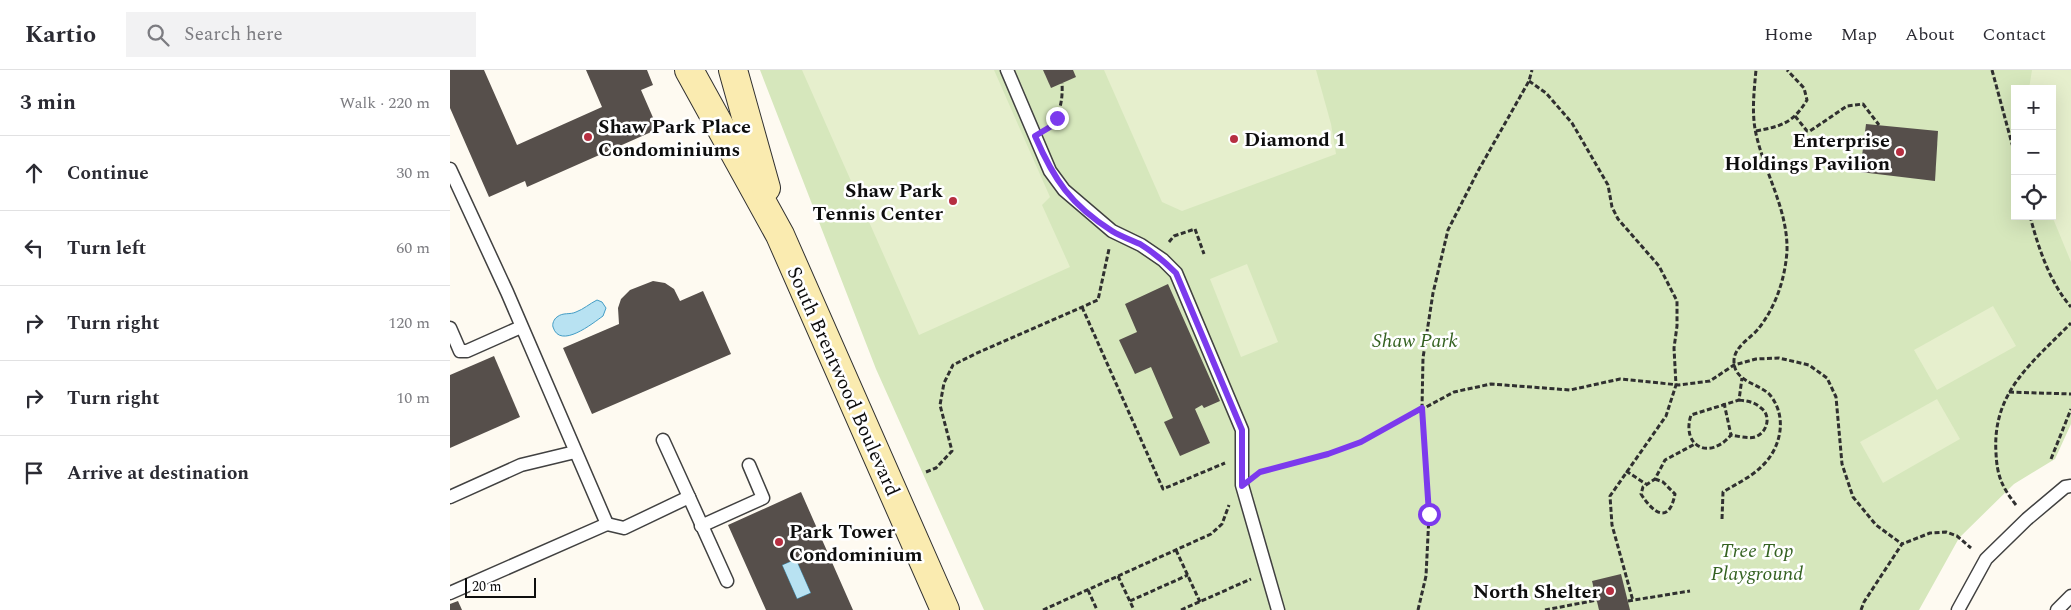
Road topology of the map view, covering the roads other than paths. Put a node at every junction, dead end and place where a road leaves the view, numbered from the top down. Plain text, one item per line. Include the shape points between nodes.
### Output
1 (689, 70) edge
2 (732, 70) edge
3 (1006, 70) edge
4 (450, 169) edge
5 (780, 235) junction
6 (521, 327) junction
7 (450, 328) edge
8 (663, 440) dead end
9 (575, 452) junction
10 (749, 465) dead end
11 (2071, 486) edge
12 (450, 497) edge
13 (688, 497) junction
14 (607, 524) junction
15 (701, 526) junction
16 (726, 582) dead end
17 (450, 593) edge
18 (2071, 596) edge
19 (945, 610) edge
20 (1278, 610) edge
21 (1958, 610) edge
22 (2057, 610) edge

1 - 5 main road, South Brentwood Boulevard
2 - 5 main road, South Brentwood Boulevard
3 - 20 lane via 1050,170 1064,190 1112,231 1157,256 1176,273 1242,430 1242,486
4 - 6 lane
5 - 19 main road, South Brentwood Boulevard
6 - 7 lane via 467,351 460,351
6 - 9 lane
8 - 13 lane
9 - 12 lane via 521,465
9 - 14 lane
10 - 15 lane via 764,498
11 - 21 lane via 2064,487 1986,559
13 - 14 lane via 624,528
13 - 15 lane
14 - 17 lane
15 - 16 lane
18 - 22 lane

